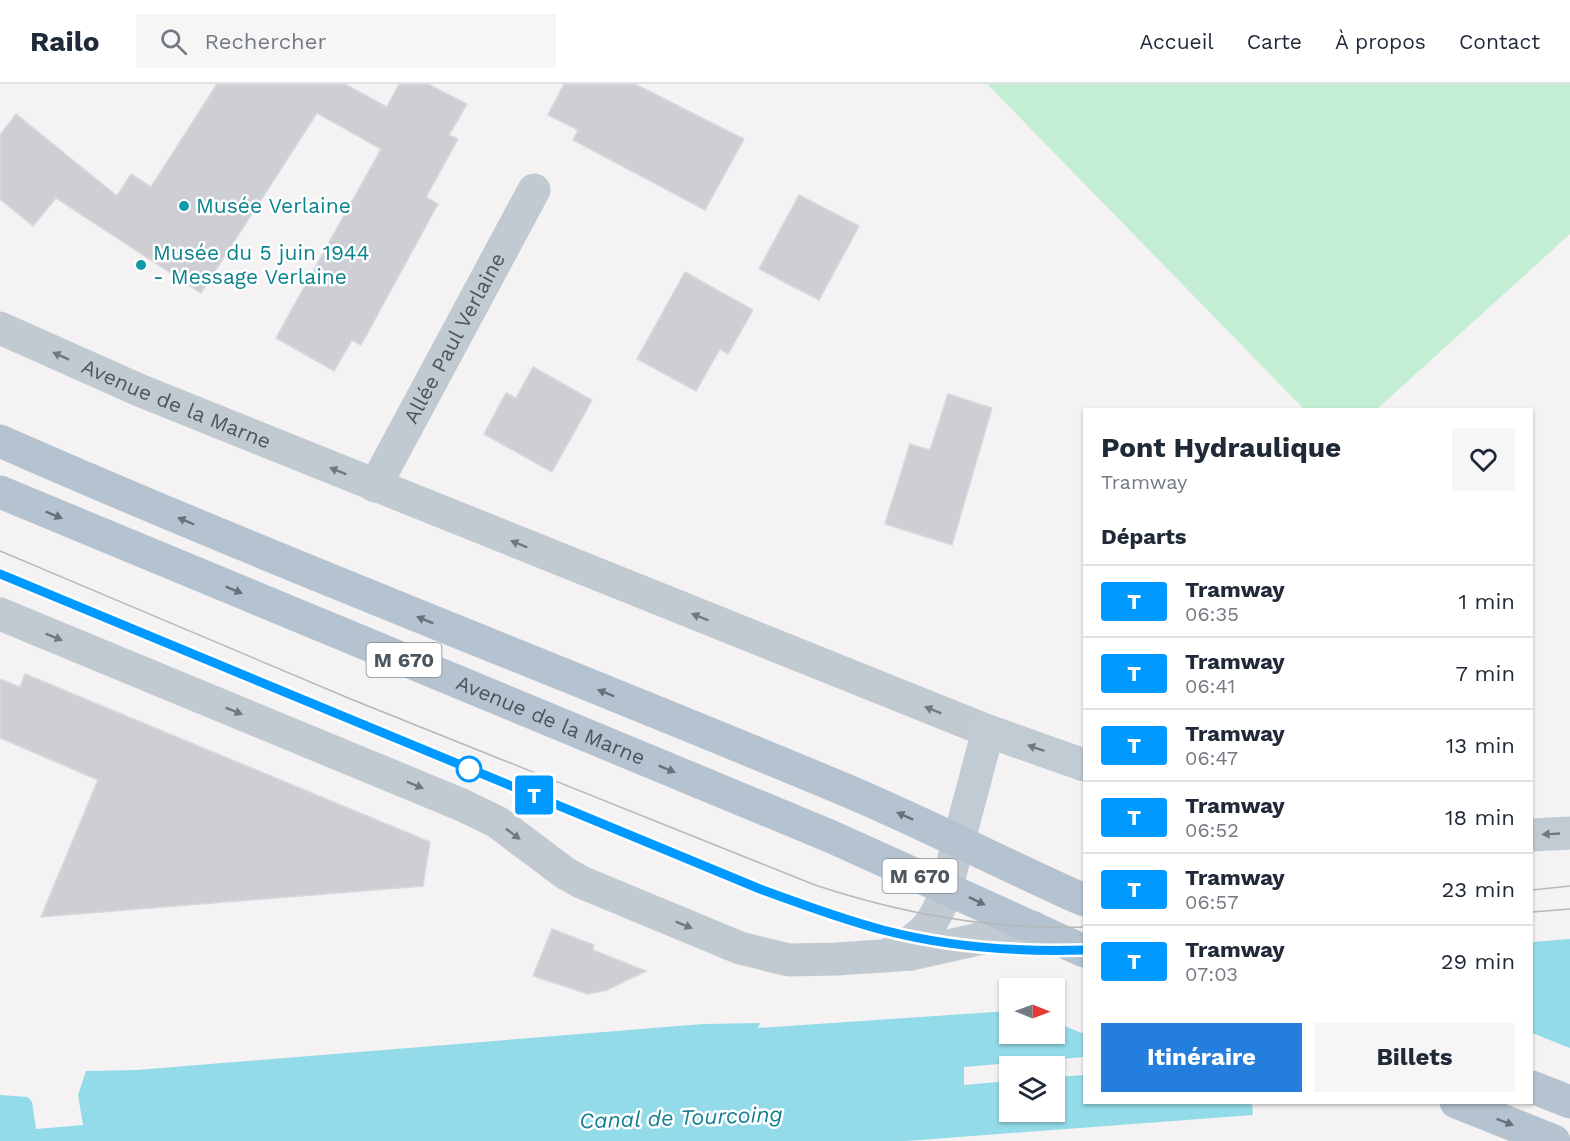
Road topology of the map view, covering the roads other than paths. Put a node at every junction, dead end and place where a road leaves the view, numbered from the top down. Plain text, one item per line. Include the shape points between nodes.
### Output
1 (534, 190) dead end
2 (0, 328) edge
3 (0, 441) edge
4 (375, 486) junction
5 (0, 492) edge
6 (0, 614) edge
7 (988, 731) junction
8 (1083, 765) edge
9 (1570, 833) edge
10 (1533, 835) edge
11 (959, 840) junction
12 (945, 887) junction
13 (1083, 900) edge
14 (1032, 927) junction
15 (1083, 951) edge
16 (883, 956) junction
17 (1533, 1087) edge
18 (1570, 1102) edge
19 (1461, 1104) edge
20 (1554, 1141) edge

1 - 4 street, Allée Paul Verlaine
4 -> 2 street, Avenue de la Marne via 139,390
11 -> 3 main road, M 670 via 256,551
7 -> 4 street, Avenue de la Marne
5 -> 12 main road, Avenue de la Marne / M 670
6 -> 16 street via 462,805 497,822 581,882 740,948 789,960
8 -> 7 main road, Avenue de la Marne
7 - 11 main road
9 -> 10 main road
11 - 12 street
11 - 13 main road, M 670
12 -> 14 main road, Avenue de la Marne / M 670
12 - 16 street via 937,917 928,929 912,943
14 - 15 main road, Avenue de la Marne / M 670
14 - 16 street via 965,944
17 - 18 main road
19 -> 20 main road

